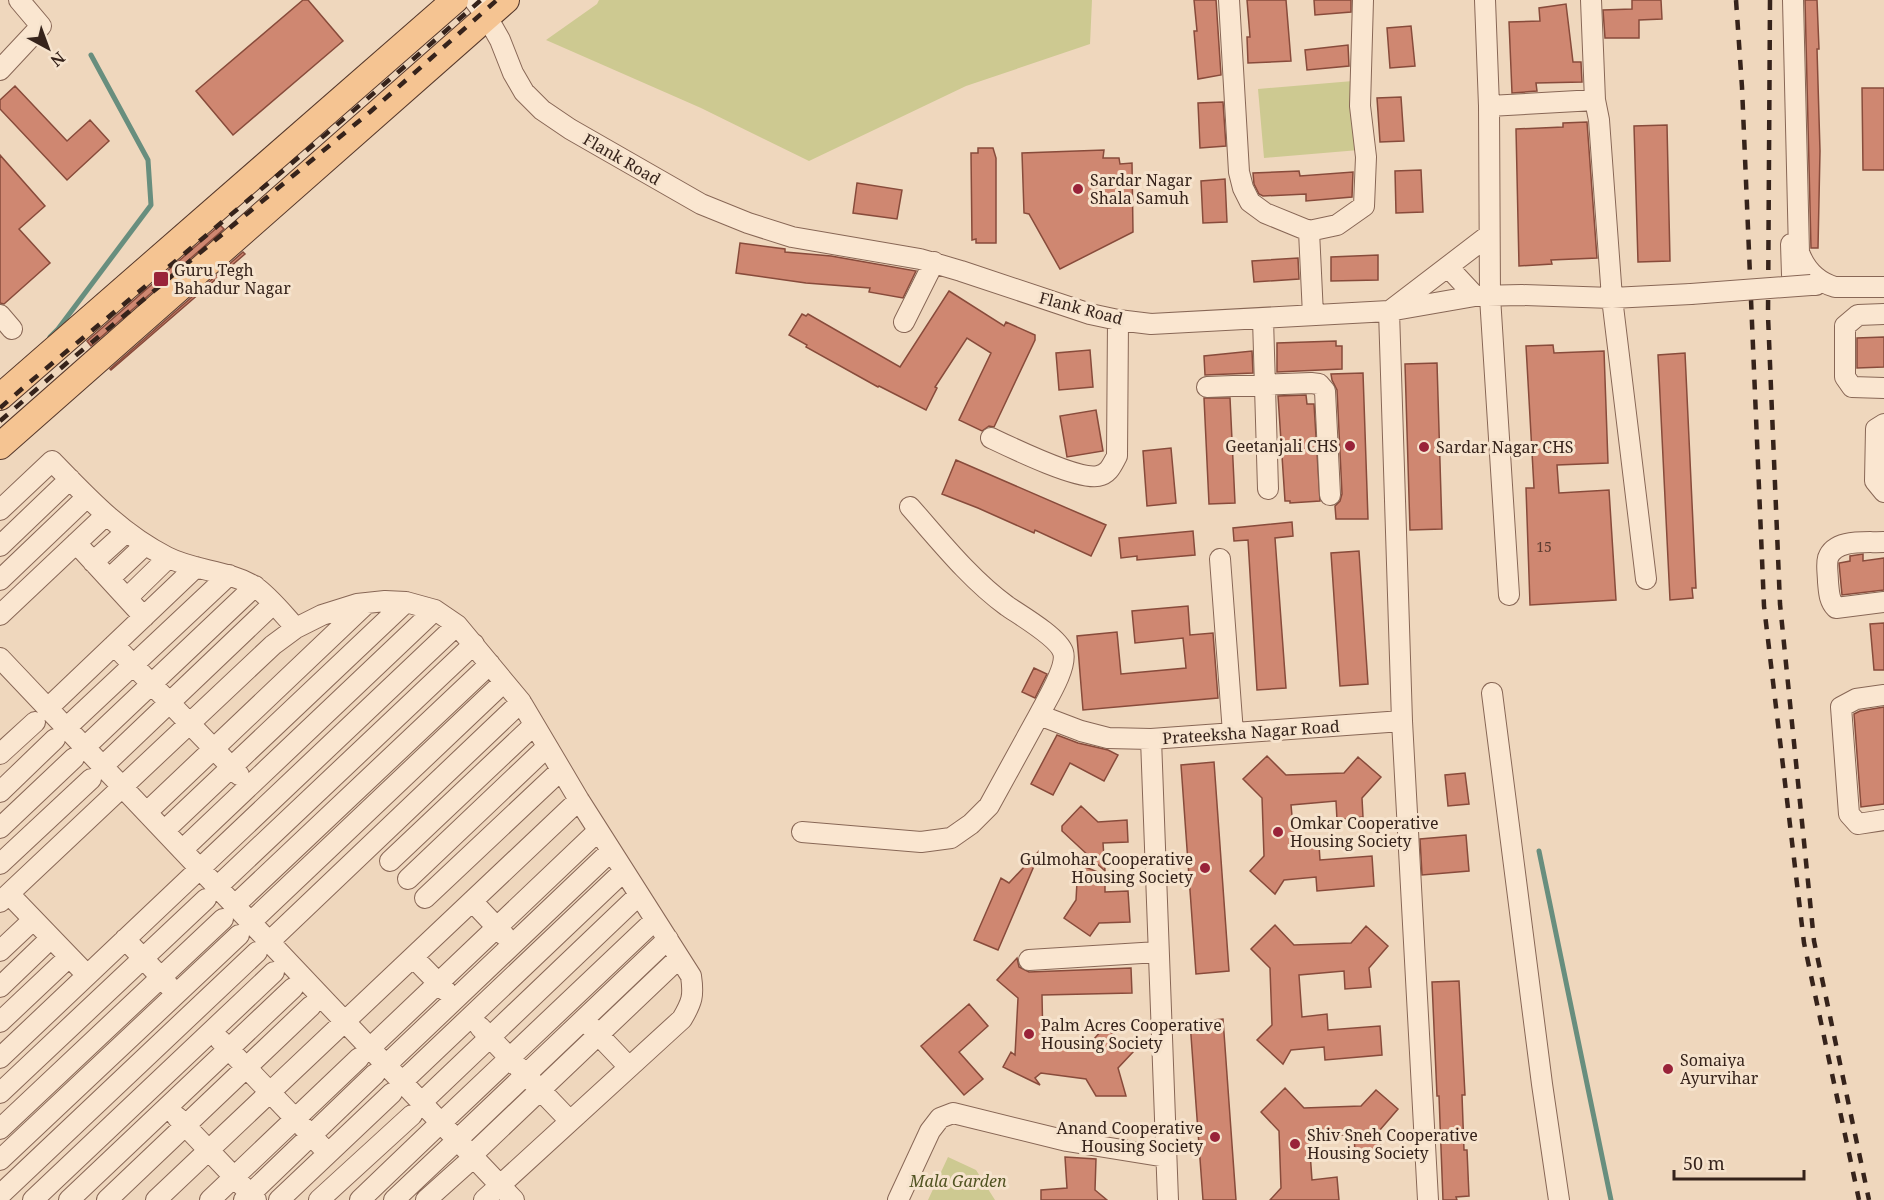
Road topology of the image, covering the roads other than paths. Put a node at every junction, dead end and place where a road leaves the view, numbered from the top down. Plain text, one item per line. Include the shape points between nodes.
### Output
1 (19, 0) edge
2 (455, 0) edge
3 (1229, 0) edge
4 (1363, 0) edge
5 (1485, 0) edge
6 (1591, 0) edge
7 (1785, 0) edge
8 (1792, 0) edge
9 (489, 6) edge
10 (0, 70) edge
11 (1595, 100) junction
12 (1489, 106) junction
13 (234, 193) junction
14 (257, 220) junction
15 (1309, 231) junction
16 (1490, 235) junction
17 (934, 262) junction
18 (1448, 267) junction
19 (1819, 285) junction
20 (1884, 287) edge
21 (1483, 297) junction
22 (1612, 298) junction
23 (1389, 311) junction
24 (1884, 314) edge
25 (1313, 315) junction
26 (1263, 319) junction
27 (1118, 320) junction
28 (904, 322) dead end
29 (1263, 384) junction
30 (1207, 387) dead end
31 (1884, 388) edge
32 (0, 397) edge
33 (1884, 424) edge
34 (991, 438) dead end
35 (0, 446) edge
36 (70, 479) junction
37 (1268, 489) dead end
38 (1884, 492) edge
39 (1330, 495) dead end
40 (87, 497) junction
41 (910, 507) dead end
42 (0, 510) edge
43 (106, 515) junction
44 (126, 532) junction
45 (4, 535) edge
46 (1884, 542) edge
47 (76, 543) junction
48 (145, 544) junction
49 (28, 553) junction
50 (168, 558) junction
51 (1220, 559) dead end
52 (93, 562) junction
53 (196, 567) junction
54 (46, 572) junction
55 (229, 575) junction
56 (109, 579) junction
57 (1646, 579) dead end
58 (0, 580) edge
59 (255, 586) junction
60 (1509, 595) dead end
61 (127, 598) junction
62 (406, 602) junction
63 (1884, 602) edge
64 (367, 603) junction
65 (273, 604) junction
66 (435, 610) junction
67 (0, 615) edge
68 (144, 617) junction
69 (457, 625) junction
70 (296, 628) junction
71 (474, 644) junction
72 (114, 645) junction
73 (352, 653) junction
74 (0, 658) edge
75 (490, 664) junction
76 (134, 665) junction
77 (370, 672) junction
78 (504, 682) junction
79 (151, 684) junction
80 (387, 691) junction
81 (274, 692) junction
82 (1492, 693) dead end
83 (1884, 695) edge
84 (520, 702) junction
85 (169, 703) junction
86 (405, 709) junction
87 (292, 710) junction
88 (42, 715) junction
89 (1039, 716) junction
90 (1402, 721) junction
91 (189, 724) junction
92 (534, 725) junction
93 (423, 728) junction
94 (310, 729) junction
95 (1233, 733) junction
96 (60, 734) junction
97 (1150, 739) junction
98 (4, 742) edge
99 (438, 744) junction
100 (327, 747) junction
101 (547, 747) junction
102 (214, 749) junction
103 (79, 753) junction
104 (345, 766) junction
105 (231, 767) junction
106 (561, 770) junction
107 (97, 773) junction
108 (435, 783) junction
109 (363, 785) junction
110 (249, 786) junction
111 (122, 787) junction
112 (0, 792) edge
113 (579, 800) junction
114 (378, 802) junction
115 (453, 802) junction
116 (267, 805) junction
117 (147, 812) junction
118 (3, 819) edge
119 (396, 820) junction
120 (470, 820) junction
121 (1884, 820) edge
122 (285, 824) junction
123 (164, 831) junction
124 (598, 831) junction
125 (802, 832) dead end
126 (27, 838) junction
127 (488, 839) junction
128 (303, 842) junction
129 (372, 842) junction
130 (182, 850) junction
131 (611, 851) junction
132 (318, 858) junction
133 (390, 861) junction
134 (512, 863) junction
135 (0, 864) edge
136 (624, 871) junction
137 (193, 874) junction
138 (336, 877) junction
139 (408, 879) junction
140 (212, 893) junction
141 (639, 895) junction
142 (4, 898) edge
143 (425, 898) junction
144 (472, 901) junction
145 (229, 912) junction
146 (33, 920) junction
147 (655, 920) junction
148 (449, 923) junction
149 (497, 927) junction
150 (245, 928) junction
151 (51, 938) junction
152 (124, 939) junction
153 (668, 939) junction
154 (513, 944) junction
155 (264, 947) junction
156 (0, 951) edge
157 (1158, 952) junction
158 (69, 957) junction
159 (413, 957) junction
160 (142, 958) junction
161 (679, 958) junction
162 (1029, 960) dead end
163 (529, 962) junction
164 (274, 972) dead end
165 (87, 975) junction
166 (160, 977) junction
167 (548, 981) junction
168 (438, 983) junction
169 (0, 987) edge
170 (293, 987) dead end
171 (176, 993) junction
172 (64, 997) junction
173 (454, 1000) junction
174 (568, 1002) junction
175 (310, 1006) dead end
176 (194, 1012) junction
177 (81, 1016) junction
178 (471, 1017) junction
179 (584, 1019) junction
180 (345, 1022) junction
181 (0, 1023) edge
182 (212, 1030) junction
183 (99, 1035) junction
184 (599, 1035) junction
185 (490, 1037) junction
186 (229, 1049) junction
187 (115, 1051) junction
188 (365, 1053) junction
189 (0, 1058) edge
190 (509, 1058) junction
191 (247, 1067) junction
192 (629, 1067) junction
193 (133, 1070) junction
194 (381, 1070) junction
195 (525, 1075) junction
196 (4, 1080) edge
197 (397, 1088) junction
198 (151, 1089) junction
199 (540, 1090) junction
200 (270, 1092) junction
201 (32, 1099) junction
202 (168, 1107) junction
203 (417, 1109) junction
204 (47, 1115) junction
205 (296, 1119) junction
206 (570, 1121) junction
207 (185, 1125) junction
208 (437, 1126) junction
209 (0, 1129) edge
210 (65, 1134) junction
211 (312, 1136) junction
212 (453, 1144) junction
213 (209, 1150) junction
214 (83, 1153) junction
215 (328, 1153) junction
216 (1166, 1157) junction
217 (0, 1160) edge
218 (469, 1160) junction
219 (100, 1171) junction
220 (347, 1173) junction
221 (234, 1177) junction
222 (500, 1185) junction
223 (0, 1195) edge
224 (117, 1197) edge
225 (250, 1198) edge
226 (366, 1198) edge
227 (33, 1200) edge
228 (69, 1200) edge
229 (156, 1200) edge
230 (210, 1200) edge
231 (279, 1200) edge
232 (319, 1200) edge
233 (394, 1200) edge
234 (426, 1200) edge
235 (484, 1200) edge
236 (514, 1200) edge
237 (898, 1200) edge
238 (1168, 1200) edge
239 (1428, 1200) edge
240 (1559, 1200) edge

1 - 10 street via 41,26
2 - 13 main road
3 - 15 street via 1243,188 1250,202 1265,213
4 - 15 street via 1360,106 1366,157 1364,206 1337,225
5 - 12 street
6 - 11 street
7 - 19 street via 1792,275 1804,275
8 - 19 street via 1798,247 1802,261
9 - 14 main road
9 - 17 street, Flank Road via 513,73 524,92 570,129 701,204 748,223 792,237
11 - 12 street
11 - 22 street
12 - 16 street
13 - 14 main road
13 - 32 main road
14 - 35 main road
15 - 25 street
16 - 18 street
16 - 21 street
17 - 27 street, Flank Road
17 - 28 street
18 - 21 street
18 - 23 street
19 - 20 street, Flank Road
19 - 22 street, Flank Road, bridge
21 - 22 street, Flank Road
21 - 23 street, Flank Road
21 - 60 street
22 - 57 street
23 - 25 street, Flank Road
23 - 90 street
24 - 31 street via 1858,315 1845,326 1845,377 1852,387
25 - 26 street, Flank Road
26 - 27 street, Flank Road via 1151,324
26 - 29 street
27 - 34 street via 1117,456 1110,470 1100,476 1087,476
29 - 30 street
29 - 37 street
29 - 39 street via 1311,383 1319,384 1325,391
33 - 38 street via 1876,429 1875,482
36 - 40 street
36 - 42 street via 52,461
36 - 45 street
40 - 43 street
40 - 49 street
41 - 89 street via 960,564 1004,604 1060,646 1064,653 1062,668
43 - 44 street
43 - 47 street
44 - 48 street
44 - 52 street
45 - 49 street
46 - 63 street via 1845,544 1831,552 1827,560 1829,596 1836,608
47 - 52 street
47 - 54 street
48 - 50 street
48 - 56 street
49 - 54 street
49 - 58 street
50 - 53 street
50 - 61 street
51 - 95 street
52 - 56 street
53 - 55 street
53 - 68 street
54 - 67 street
55 - 59 street
55 - 76 street
56 - 61 street
59 - 65 street
59 - 79 street
61 - 68 street
62 - 64 street
62 - 66 street
62 - 73 street
64 - 70 street via 322,615
64 - 81 street
65 - 70 street
65 - 85 street
66 - 69 street
66 - 77 street
68 - 72 street
69 - 71 street
69 - 80 street
70 - 91 street
71 - 75 street
71 - 86 street
72 - 76 street
72 - 88 street
73 - 77 street
73 - 87 street
74 - 88 street
75 - 78 street
75 - 93 street
76 - 79 street
76 - 96 street
77 - 80 street
77 - 94 street
78 - 84 street
78 - 99 street
79 - 85 street
79 - 103 street
80 - 86 street
80 - 100 street
81 - 87 street
81 - 102 street
82 - 240 street
83 - 121 street via 1856,699 1841,707 1849,814 1858,824
84 - 92 street
84 - 108 street
85 - 91 street
85 - 107 street
86 - 93 street
86 - 104 street
87 - 94 street
87 - 105 street
88 - 96 street
88 - 98 street
89 - 97 street via 1108,738
89 - 125 street via 989,806 951,838 921,842
90 - 95 street, Prateeksha Nagar Road
90 - 239 street
91 - 102 street
91 - 111 street
92 - 101 street
92 - 115 street
93 - 99 street
93 - 109 street
94 - 100 street
94 - 110 street
95 - 97 street, Prateeksha Nagar Road
96 - 103 street
96 - 112 street
97 - 157 street, Prateeksha Nagar Road
99 - 114 street
100 - 104 street
100 - 116 street
101 - 106 street
101 - 120 street
102 - 105 street
102 - 117 street
103 - 107 street
103 - 118 street
104 - 109 street
104 - 122 street
105 - 110 street
105 - 123 street
106 - 113 street
106 - 127 street
107 - 111 street
107 - 126 street
108 - 115 street
108 - 119 street
109 - 114 street
109 - 128 street
110 - 116 street
110 - 130 street
111 - 117 street
111 - 142 street
113 - 124 street
113 - 134 street
114 - 119 street
114 - 132 street
115 - 120 street
115 - 133 street
116 - 122 street
116 - 137 street
117 - 123 street
118 - 126 street
119 - 129 street
120 - 127 street
120 - 139 street
122 - 128 street
122 - 140 street
123 - 130 street
124 - 131 street
124 - 149 street
126 - 135 street
127 - 134 street
127 - 143 street
128 - 132 street
128 - 145 street
129 - 133 street
129 - 138 street
130 - 137 street
131 - 136 street
131 - 154 street
132 - 138 street
132 - 150 street
133 - 139 street
134 - 144 street
136 - 141 street
136 - 163 street
137 - 140 street
137 - 152 street
138 - 155 street
139 - 143 street
140 - 145 street
140 - 160 street
141 - 147 street
141 - 167 street
142 - 146 street
143 - 148 street
144 - 148 street
144 - 149 street
145 - 150 street
145 - 166 street
146 - 151 street
146 - 156 street
147 - 153 street
147 - 174 street
148 - 159 street
149 - 154 street
149 - 168 street
150 - 155 street
150 - 171 street
151 - 158 street
151 - 169 street
152 - 160 street
152 - 165 street
153 - 161 street
153 - 179 street
154 - 163 street
154 - 173 street
155 - 176 street
155 - 180 street
157 - 162 street
157 - 216 street, Prateeksha Nagar Road
158 - 165 street
158 - 181 street
159 - 168 street
159 - 180 street
160 - 166 street
160 - 177 street
161 - 184 street
161 - 192 street via 691,976 694,992 690,1006 682,1019
163 - 167 street
163 - 178 street
164 - 182 street
165 - 172 street
166 - 171 street
166 - 183 street
167 - 174 street
167 - 185 street
168 - 173 street
168 - 188 street
170 - 186 street
171 - 176 street
171 - 187 street
172 - 177 street
172 - 189 street
173 - 178 street
173 - 194 street
174 - 179 street
174 - 190 street
175 - 191 street
176 - 182 street
176 - 193 street
177 - 183 street
177 - 196 street
178 - 185 street
178 - 197 street
179 - 184 street
179 - 195 street
180 - 188 street
180 - 200 street
182 - 186 street
182 - 198 street
183 - 187 street
183 - 201 street
184 - 192 street
184 - 199 street
185 - 190 street
185 - 203 street
186 - 191 street
186 - 202 street
187 - 193 street
187 - 204 street
188 - 194 street
188 - 205 street
190 - 195 street
190 - 208 street
191 - 200 street
191 - 207 street
192 - 206 street
193 - 198 street
193 - 210 street
194 - 197 street
194 - 211 street
195 - 199 street
195 - 212 street
196 - 201 street
197 - 203 street
197 - 215 street
198 - 202 street
198 - 214 street
199 - 206 street
199 - 218 street
200 - 205 street
200 - 213 street
201 - 204 street
201 - 209 street
202 - 207 street
202 - 219 street
203 - 208 street
203 - 220 street
204 - 210 street
204 - 217 street
205 - 211 street
205 - 221 street
206 - 222 street
207 - 213 street
207 - 224 street
208 - 212 street
208 - 226 street
210 - 214 street
210 - 223 street
211 - 215 street
211 - 225 street
212 - 218 street
212 - 233 street
213 - 221 street
213 - 229 street
214 - 219 street
214 - 227 street
215 - 231 street
216 - 237 street via 1067,1141 953,1113 940,1118 930,1131
216 - 238 street, Prateeksha Nagar Road
218 - 222 street
218 - 234 street
219 - 224 street
219 - 228 street
220 - 226 street
220 - 232 street
221 - 225 street
221 - 230 street
222 - 235 street
222 - 236 street

